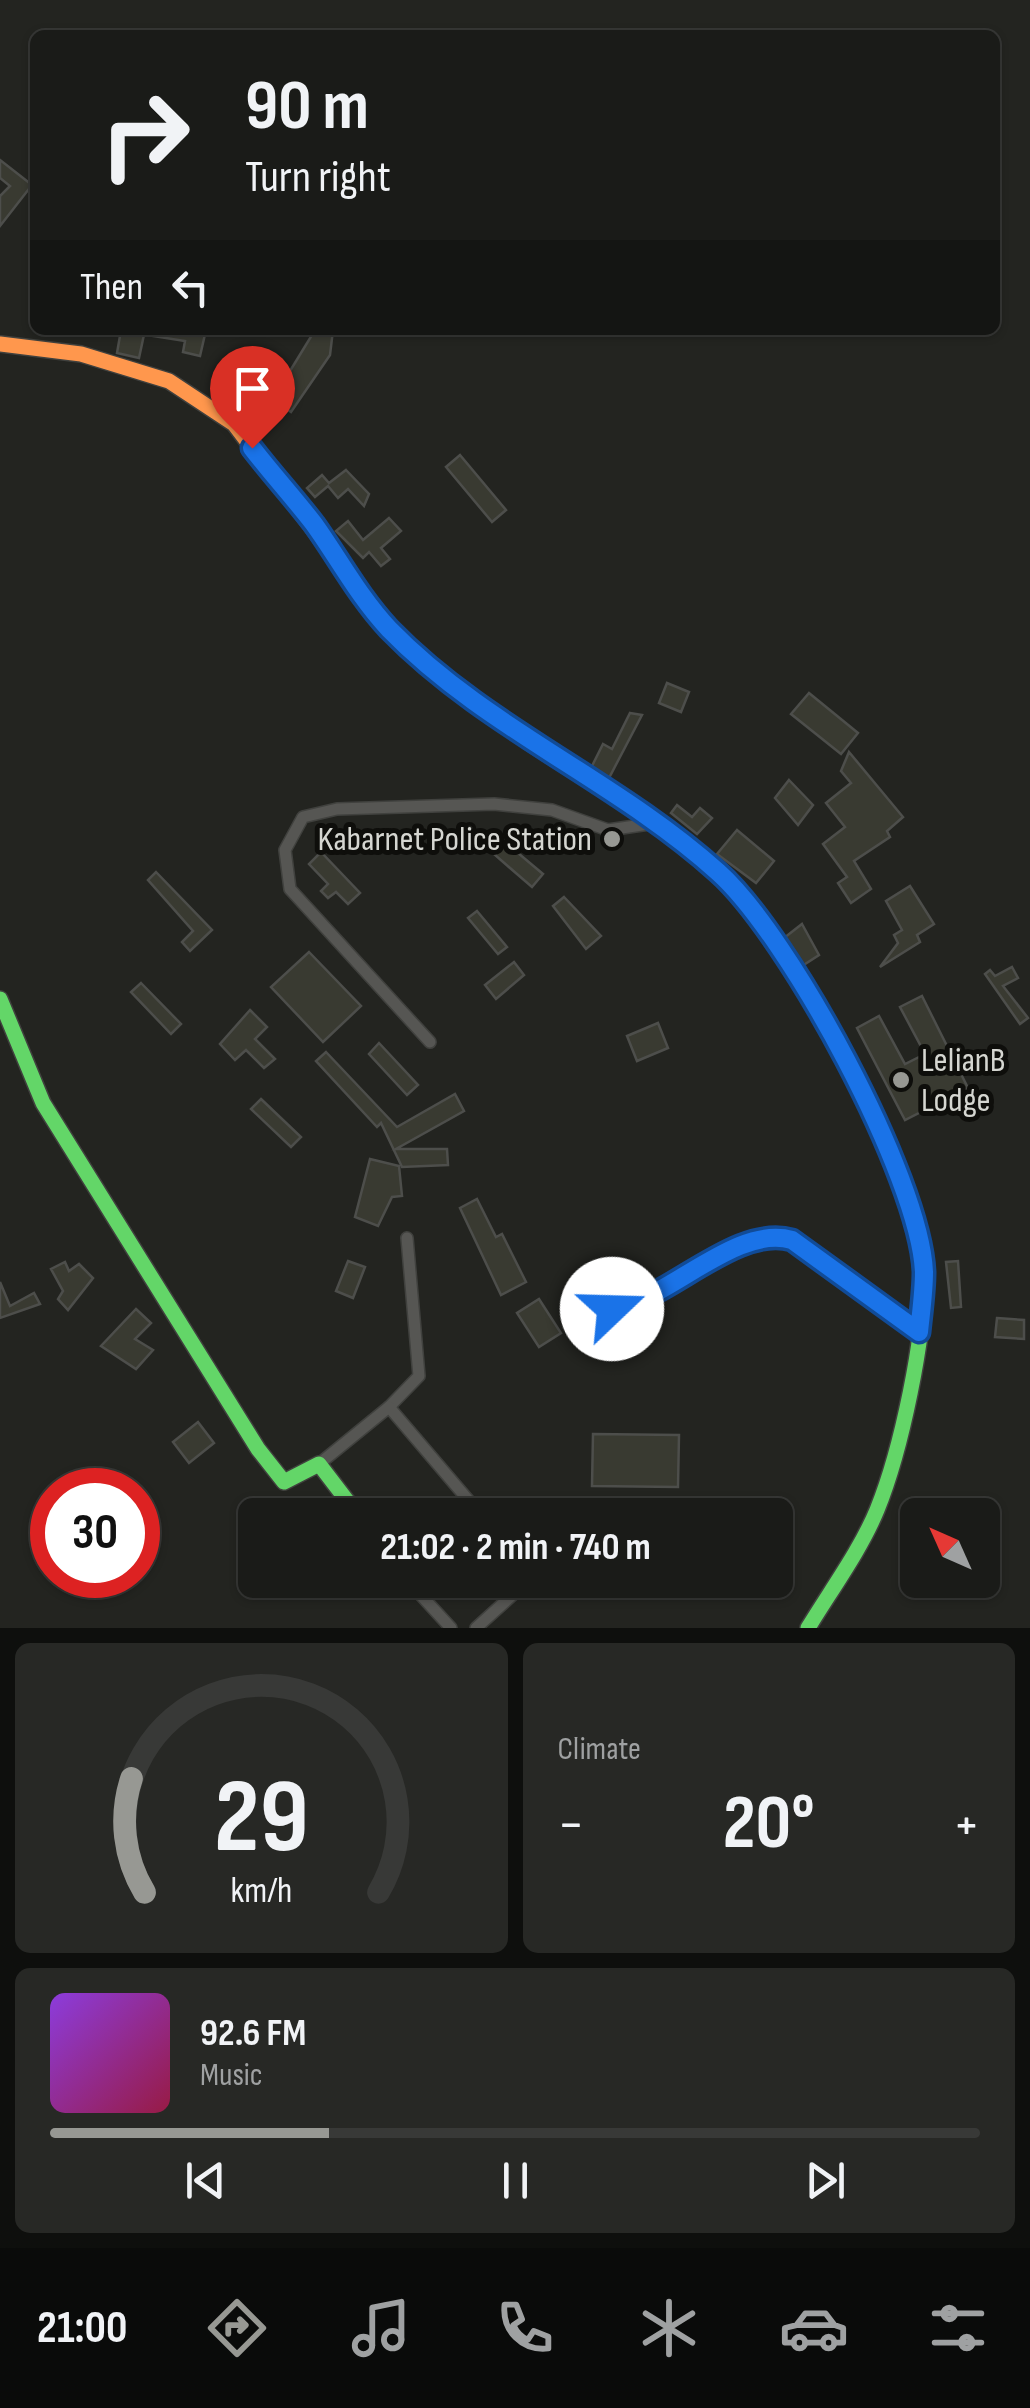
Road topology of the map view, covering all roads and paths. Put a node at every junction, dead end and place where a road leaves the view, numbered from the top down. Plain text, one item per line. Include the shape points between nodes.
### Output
1 (0, 344) edge
2 (656, 823) junction
3 (0, 999) edge
4 (430, 1042) dead end
5 (407, 1238) dead end
6 (577, 1290) dead end
7 (919, 1332) junction
8 (390, 1407) junction
9 (319, 1464) junction
10 (345, 1498) edge
11 (467, 1498) edge
12 (424, 1598) edge
13 (509, 1598) edge
14 (451, 1628) edge
15 (476, 1628) edge
16 (808, 1628) edge

1 - 2 main road via 82,354 169,381 203,401 234,424 388,628 528,742
2 - 4 street via 608,830 552,810 494,804 303,817 285,850 290,889
2 - 7 main road via 720,874 750,909 846,1062 908,1194 924,1270
3 - 9 main road via 43,1103 222,1397 284,1482
5 - 8 street via 419,1376
6 - 7 street via 612,1309 634,1306 774,1235 792,1240
7 - 16 main road via 887,1483
8 - 9 street
8 - 11 street
9 - 10 main road
12 - 14 street
13 - 15 street

